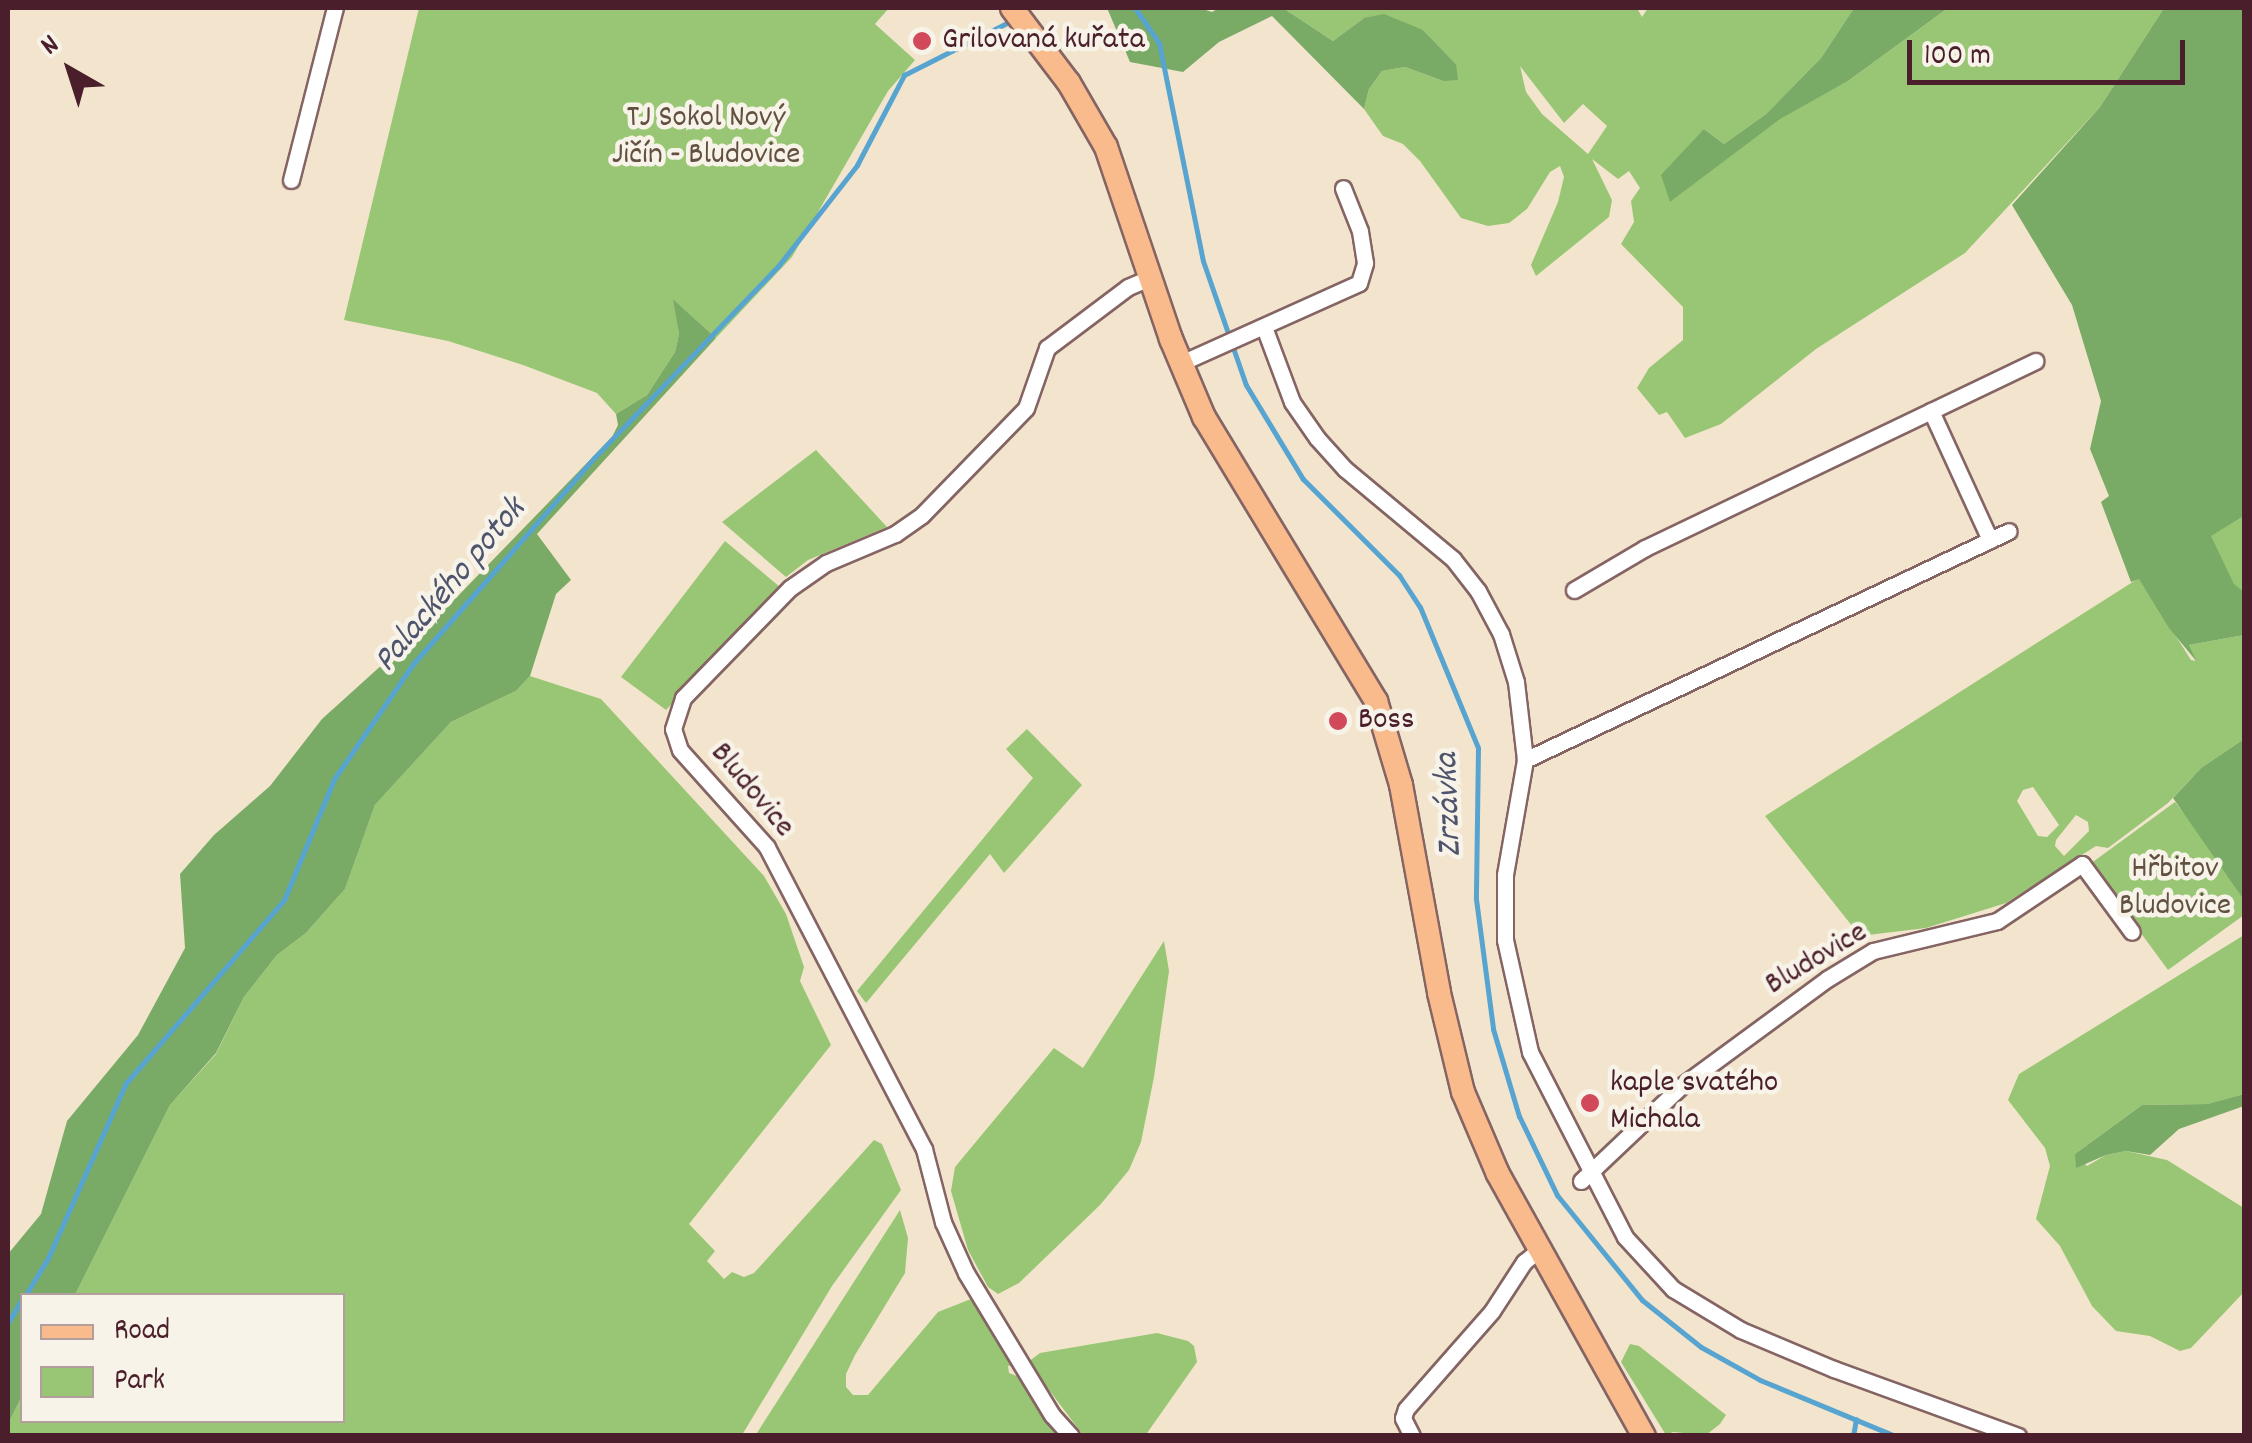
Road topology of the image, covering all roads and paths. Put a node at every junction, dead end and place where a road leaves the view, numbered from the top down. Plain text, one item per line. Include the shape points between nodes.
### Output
1 (335, 8) edge
2 (1018, 14) edge
3 (291, 180) dead end
4 (1343, 188) dead end
5 (1151, 277) junction
6 (1256, 331) junction
7 (2036, 361) dead end
8 (1180, 363) junction
9 (1931, 411) junction
10 (2010, 531) dead end
11 (1990, 540) junction
12 (1574, 590) dead end
13 (1525, 760) junction
14 (2132, 932) dead end
15 (1587, 1177) junction
16 (1540, 1249) junction
17 (1071, 1436) edge
18 (1412, 1436) edge
19 (1644, 1436) edge
20 (2018, 1436) edge

1 - 3 street
2 - 5 main road via 1106,147
4 - 6 street via 1360,231 1361,279
5 - 8 main road
5 - 17 street, Bludovice via 1048,348 1026,408 922,515 790,588 683,698 673,729 680,750 767,847 924,1150 943,1222 966,1273
6 - 8 street
6 - 13 street via 1317,438 1345,469 1424,531 1478,591 1516,682
7 - 9 street
8 - 16 main road via 1228,461 1376,702 1401,785 1463,1092
9 - 11 street
9 - 12 street via 1645,548
10 - 11 street
11 - 13 street
13 - 15 street via 1505,875 1504,940 1530,1052
14 - 15 street, Bludovice via 2082,864 1997,920 1873,950 1680,1088
15 - 20 street via 1625,1237 1673,1290 1741,1330
16 - 18 street via 1406,1408 1403,1418
16 - 19 main road

